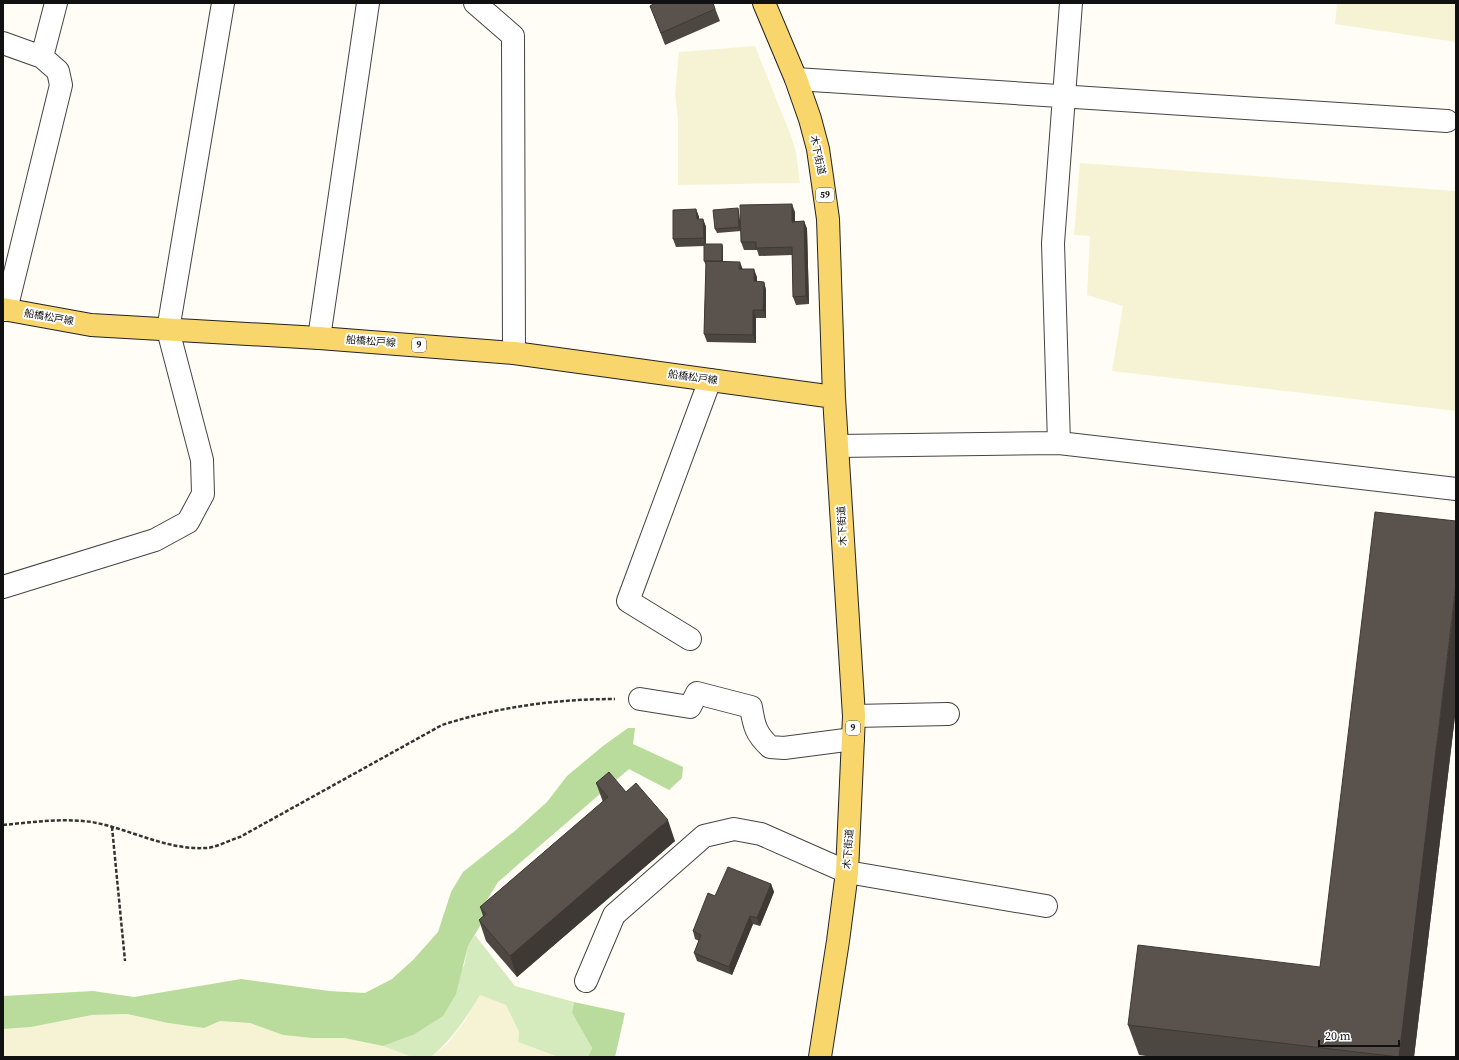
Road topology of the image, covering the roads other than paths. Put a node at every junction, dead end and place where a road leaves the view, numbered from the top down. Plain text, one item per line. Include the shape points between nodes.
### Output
1 (56, 3) edge
2 (223, 3) edge
3 (368, 3) edge
4 (475, 3) edge
5 (764, 3) edge
6 (1071, 3) edge
7 (3, 43) edge
8 (42, 57) junction
9 (796, 79) junction
10 (1064, 96) junction
11 (1447, 121) dead end
12 (4, 309) edge
13 (168, 330) junction
14 (319, 338) junction
15 (514, 353) junction
16 (710, 380) junction
17 (834, 397) junction
18 (1059, 443) junction
19 (838, 446) junction
20 (1456, 489) edge
21 (3, 587) edge
22 (690, 639) dead end
23 (640, 699) road end
24 (948, 714) dead end
25 (854, 716) junction
26 (853, 739) junction
27 (847, 872) junction
28 (1046, 906) dead end
29 (586, 981) dead end
30 (820, 1057) edge

1 - 8 street
2 - 13 street
3 - 14 street
4 - 15 street via 513,36
5 - 9 main road, 木下街道 / 59
6 - 10 street
7 - 8 street
8 - 12 street via 58,70 61,85
9 - 10 street
9 - 17 main road, 木下街道 / 59 via 818,149 824,182 828,219
10 - 11 street
10 - 18 street via 1053,243
12 - 13 main road, 船橋松戸線 / 9 via 91,325
13 - 14 main road, 船橋松戸線 / 9
13 - 21 street via 202,460 203,494 188,522 155,540
14 - 15 main road, 船橋松戸線 / 9
15 - 16 main road, 船橋松戸線 / 9
16 - 17 main road, 船橋松戸線 / 9
16 - 22 street via 628,601
17 - 19 main road, 木下街道 / 9
18 - 19 street
18 - 20 street
19 - 25 main road, 木下街道 / 9
23 - 26 street via 690,707 697,693 751,707 753,723 759,736 770,748
24 - 25 street
25 - 26 main road, 木下街道 / 9
26 - 27 main road, 木下街道 / 9
27 - 28 street
27 - 29 street via 761,834 734,829 704,836 614,915
27 - 30 main road, 木下街道 / 9

